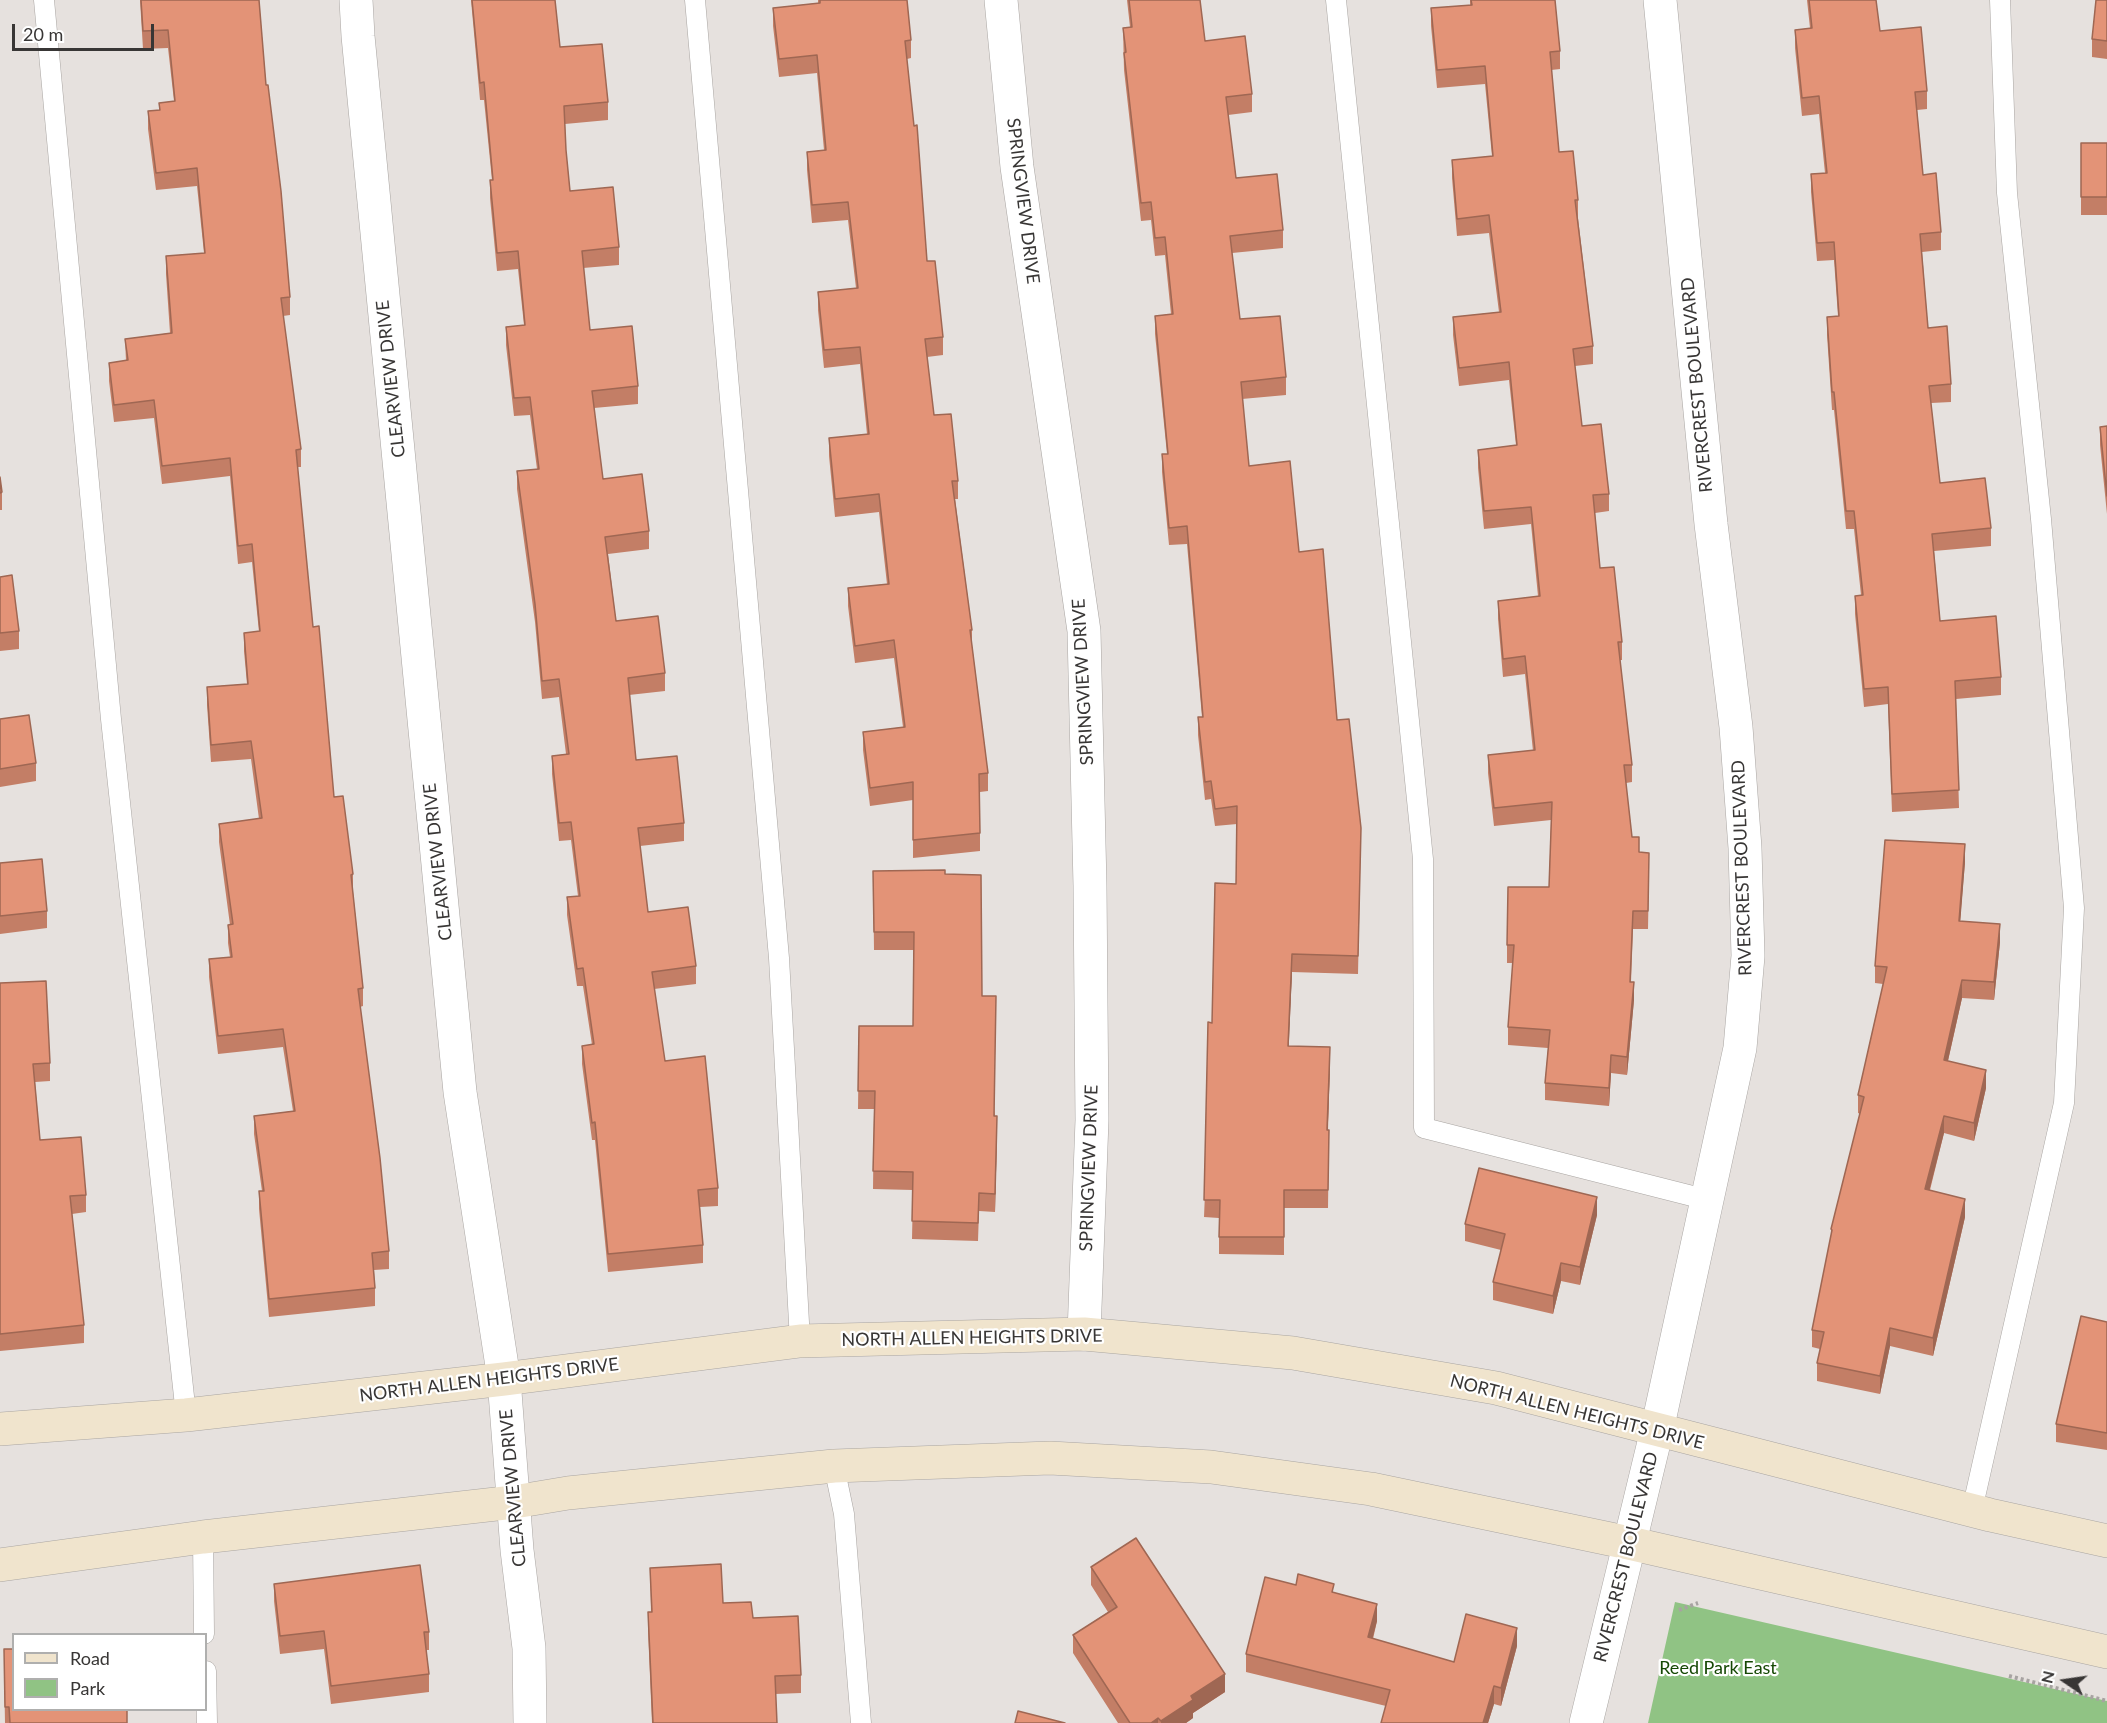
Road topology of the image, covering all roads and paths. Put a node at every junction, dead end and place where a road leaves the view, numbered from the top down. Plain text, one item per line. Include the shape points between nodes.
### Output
1 (45, 0) edge
2 (356, 0) edge
3 (695, 0) edge
4 (1001, 0) edge
5 (1336, 0) edge
6 (1660, 0) edge
7 (2000, 0) edge
8 (1708, 1200) junction
9 (1084, 1334) junction
10 (800, 1341) junction
11 (504, 1379) junction
12 (186, 1415) junction
13 (0, 1429) edge
14 (1657, 1430) junction
15 (834, 1466) junction
16 (514, 1502) junction
17 (1972, 1510) junction
18 (203, 1537) junction
19 (2107, 1541) edge
20 (1629, 1543) junction
21 (0, 1565) edge
22 (204, 1633) edge
23 (2107, 1652) edge
24 (530, 1723) edge
25 (861, 1723) edge
26 (1586, 1723) edge

1 - 12 lane via 111,719
2 - 11 street, CLEARVIEW DRIVE via 460,1092
3 - 10 lane via 779,958
4 - 9 street, SPRINGVIEW DRIVE via 1017,167 1084,631 1092,1120
5 - 8 lane via 1423,859 1424,1128
6 - 8 street, RIVERCREST BOULEVARD via 1711,524 1736,727 1745,848 1748,956 1740,1048
7 - 17 lane via 2007,193 2041,519 2074,908 2064,1102
8 - 14 street, RIVERCREST BOULEVARD
9 - 10 main road, NORTH ALLEN HEIGHTS DRIVE
9 - 14 main road, NORTH ALLEN HEIGHTS DRIVE via 1293,1353 1496,1388
10 - 11 main road, NORTH ALLEN HEIGHTS DRIVE
11 - 12 main road, NORTH ALLEN HEIGHTS DRIVE
11 - 16 street, CLEARVIEW DRIVE
12 - 13 main road, NORTH ALLEN HEIGHTS DRIVE
14 - 17 main road, NORTH ALLEN HEIGHTS DRIVE
14 - 20 street, RIVERCREST BOULEVARD
15 - 16 main road
15 - 20 main road via 1050,1458 1211,1467 1371,1490
15 - 25 lane via 844,1514
16 - 18 main road
16 - 24 street, CLEARVIEW DRIVE via 529,1648
17 - 19 main road, NORTH ALLEN HEIGHTS DRIVE
18 - 21 main road
18 - 22 lane
20 - 23 main road
20 - 26 street, RIVERCREST BOULEVARD

